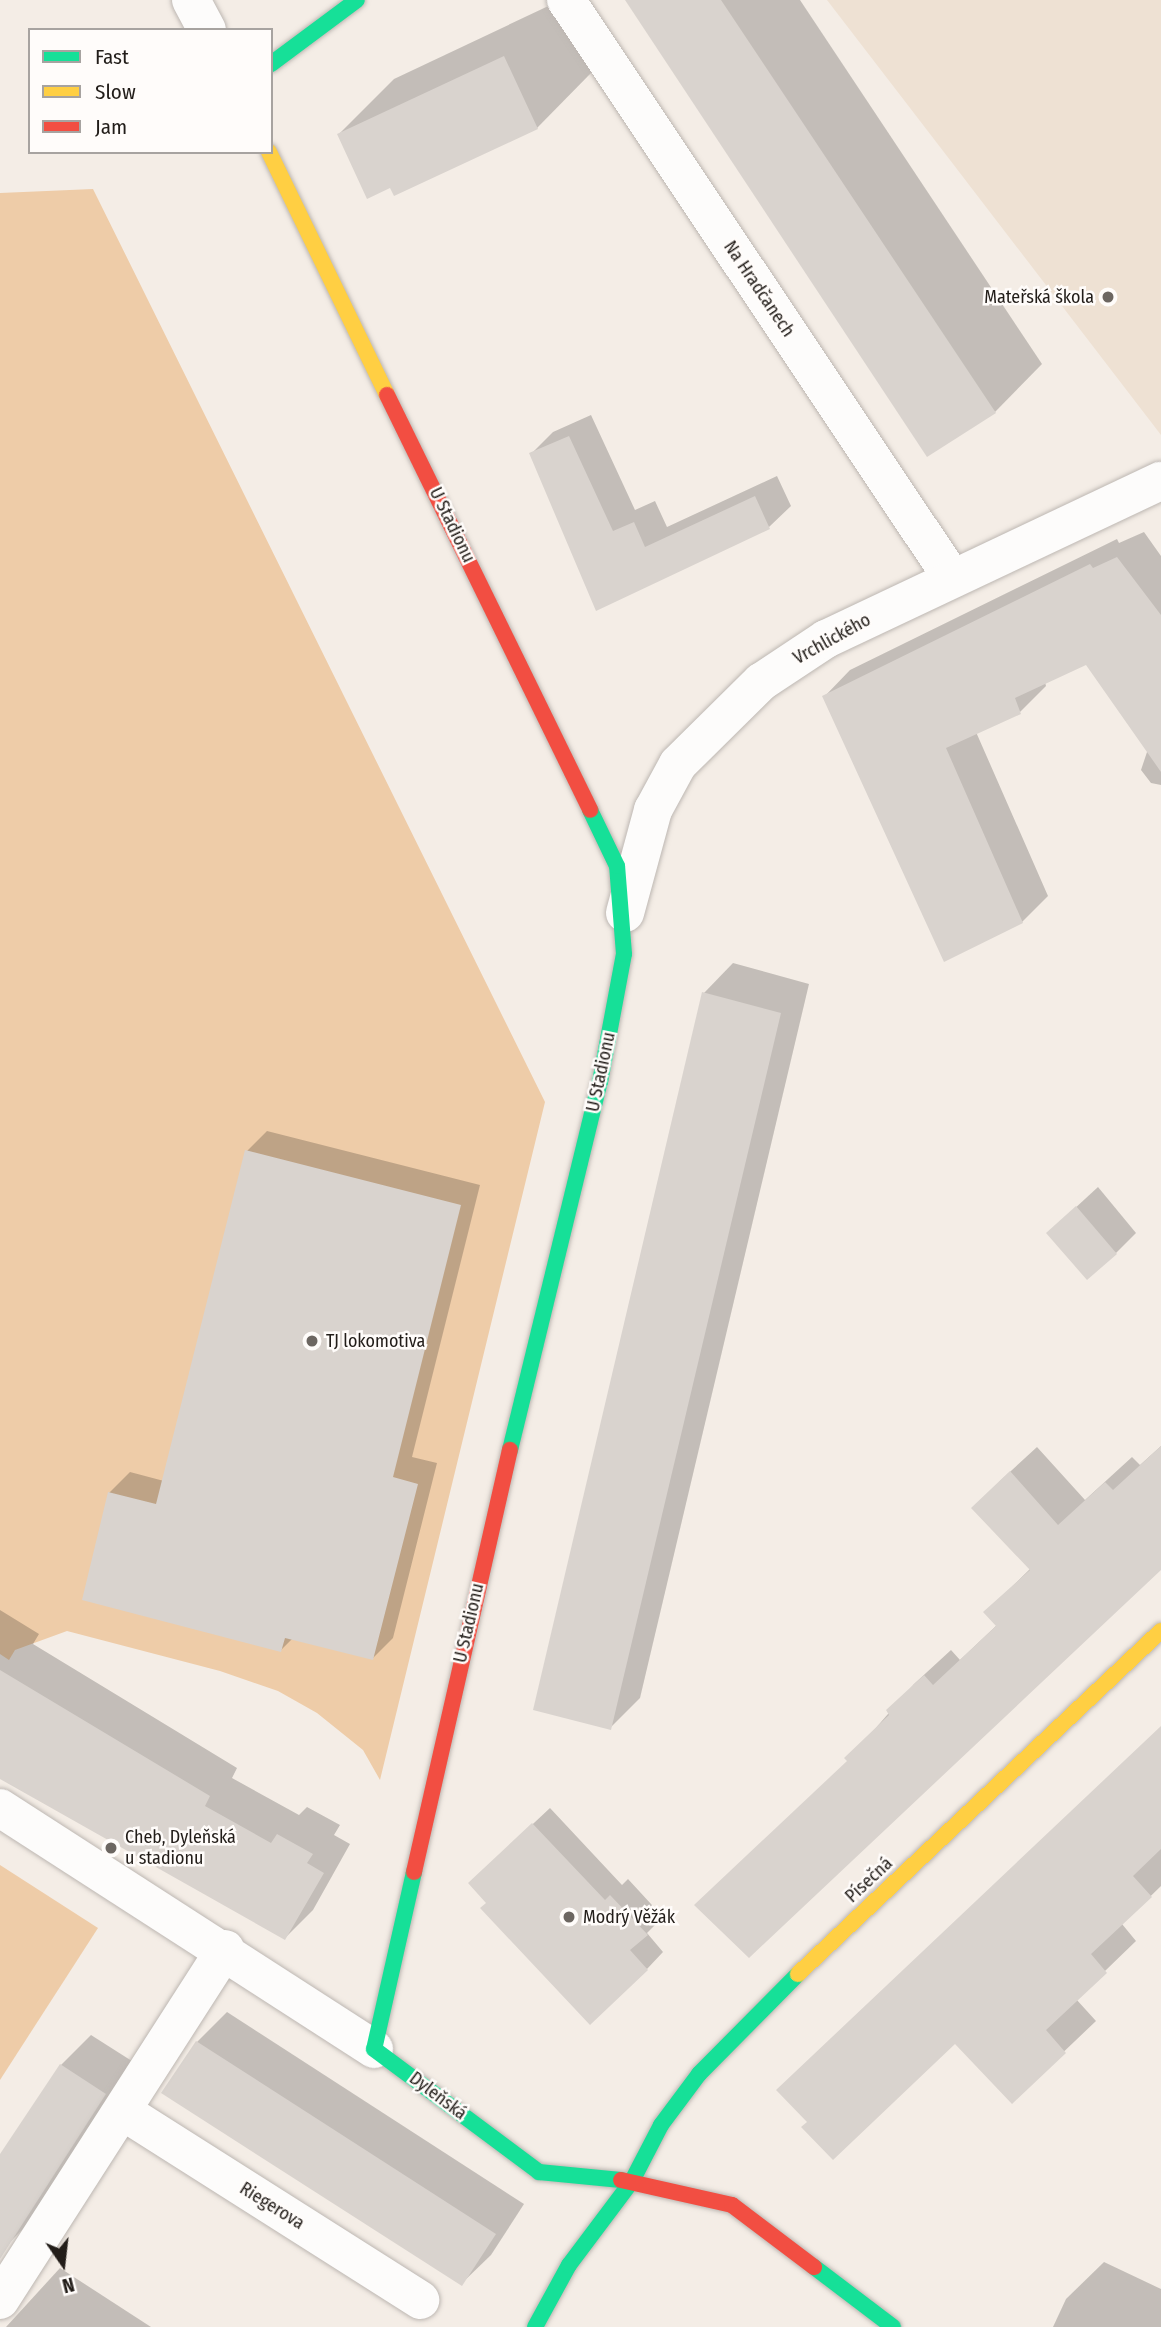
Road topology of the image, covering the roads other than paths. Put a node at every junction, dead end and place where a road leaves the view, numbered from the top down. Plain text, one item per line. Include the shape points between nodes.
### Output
1 (191, 0) edge
2 (356, 0) edge
3 (566, 0) edge
4 (206, 28) edge
5 (273, 62) edge
6 (270, 154) edge
7 (1157, 491) edge
8 (952, 578) junction
9 (624, 919) junction
10 (1161, 1631) edge
11 (0, 1808) edge
12 (225, 1949) junction
13 (374, 2049) junction
14 (124, 2112) junction
15 (632, 2181) junction
16 (0, 2300) edge
17 (420, 2300) dead end
18 (535, 2327) edge
19 (893, 2327) edge

1 - 4 street
2 - 5 street
3 - 8 street, Na Hradčanech
6 - 9 street, U Stadionu via 617,866
7 - 8 street, Vrchlického
8 - 9 street, Vrchlického via 826,639 761,682 720,719 678,764 653,810
9 - 13 street, U Stadionu via 624,954 600,1082 485,1553
10 - 15 street, Písečná via 751,2019 699,2074 661,2125
11 - 12 street, Dyleňská
12 - 13 street, Dyleňská
12 - 14 street
13 - 15 street, Dyleňská via 539,2172
14 - 16 street
14 - 17 street, Riegerova
15 - 18 street via 569,2265
15 - 19 street, Dyleňská via 732,2205

